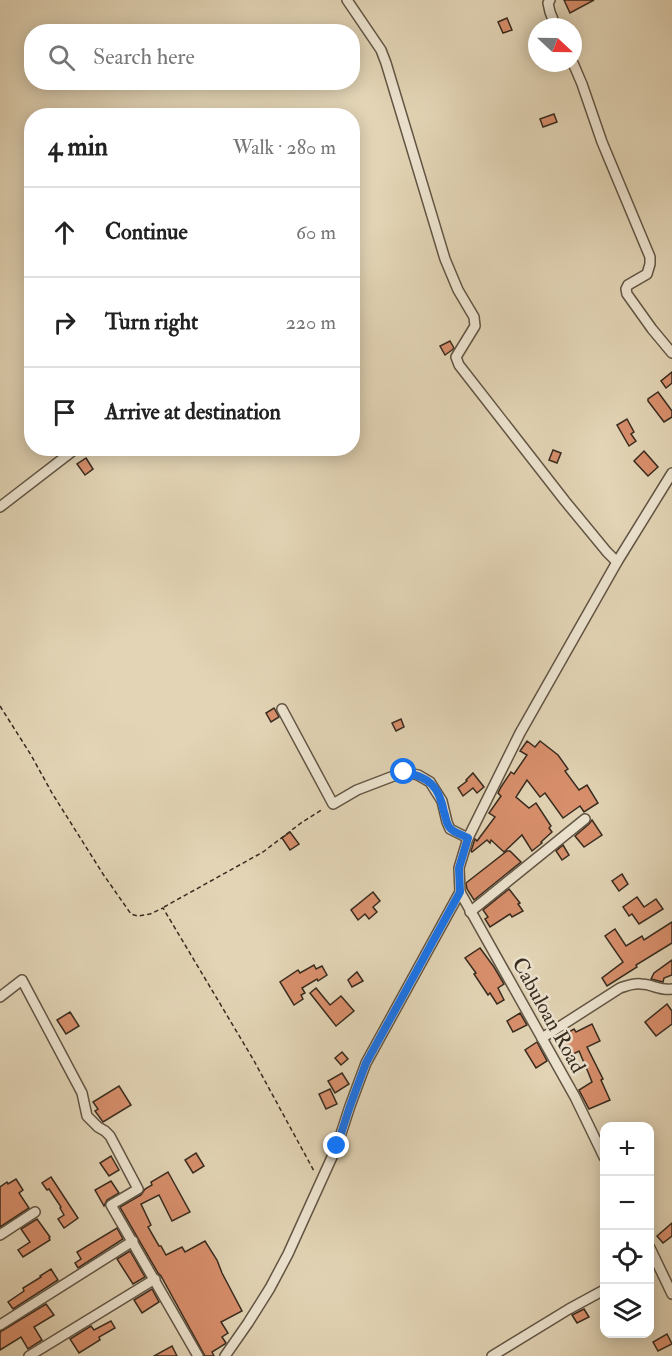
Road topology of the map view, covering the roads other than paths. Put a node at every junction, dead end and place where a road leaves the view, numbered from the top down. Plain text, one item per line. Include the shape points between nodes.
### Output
1 (347, 0) edge
2 (550, 0) edge
3 (552, 18) edge
4 (577, 72) edge
5 (672, 353) edge
6 (66, 456) edge
7 (672, 473) edge
8 (0, 507) edge
9 (617, 562) junction
10 (282, 709) dead end
11 (585, 819) dead end
12 (468, 838) junction
13 (460, 892) junction
14 (470, 912) junction
15 (672, 989) edge
16 (0, 997) edge
17 (542, 1038) junction
18 (600, 1149) edge
19 (35, 1212) dead end
20 (0, 1235) edge
21 (133, 1241) junction
22 (654, 1265) edge
23 (155, 1279) junction
24 (600, 1292) edge
25 (672, 1294) edge
26 (0, 1325) edge
27 (29, 1356) edge
28 (198, 1356) edge
29 (225, 1356) edge
30 (492, 1356) edge

1 - 9 street via 381,50 445,259 474,317 475,326 456,357 459,365
2 - 3 street
4 - 5 street via 650,257 647,273 628,285 627,294
6 - 8 street
7 - 9 street
9 - 12 street via 520,733
10 - 12 street via 333,804 404,772 418,775 430,782 442,801 450,829
11 - 14 street
12 - 13 street via 459,868
13 - 14 street, Cabuloan Road
13 - 29 street via 366,1063 337,1146 288,1254
14 - 17 street, Cabuloan Road
15 - 17 street via 643,983 620,988
16 - 21 street via 22,980 82,1093 87,1116 116,1146 138,1189 111,1205
17 - 18 street, Cabuloan Road
19 - 20 street
21 - 23 street
21 - 26 street
22 - 25 street
23 - 27 street
23 - 28 street
24 - 30 street

